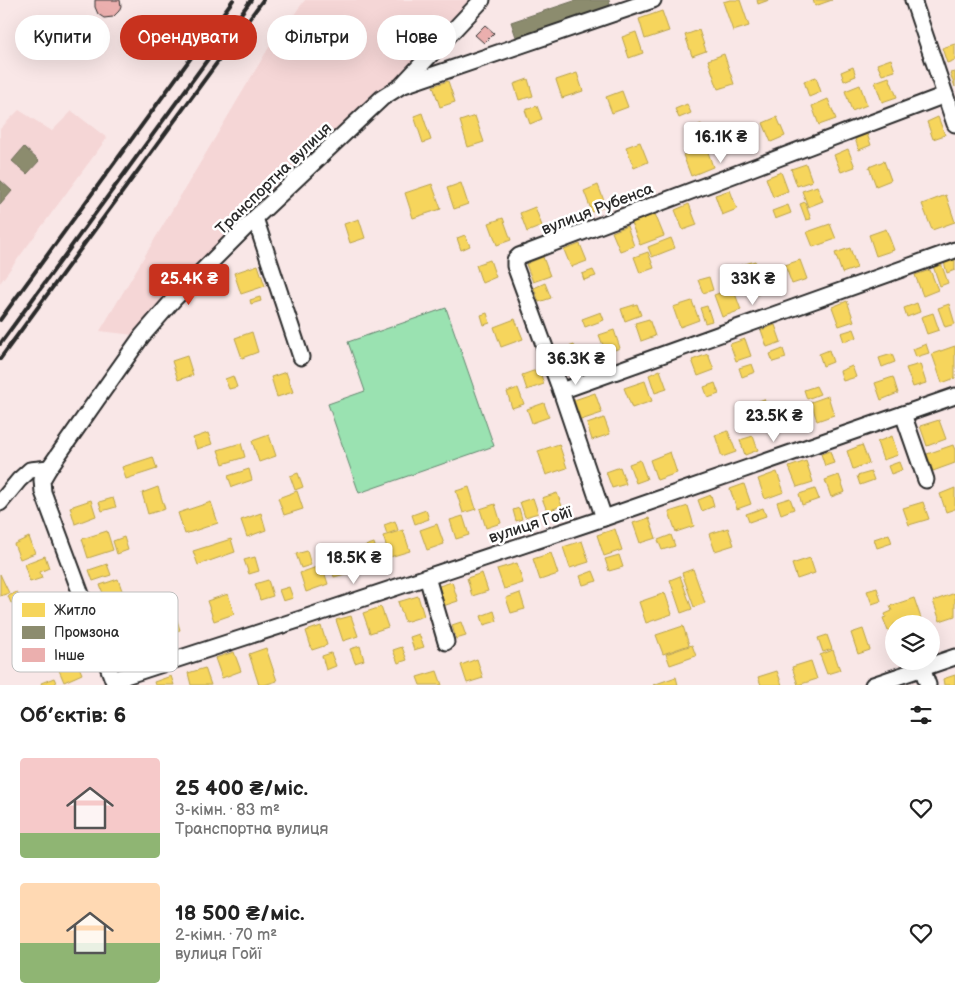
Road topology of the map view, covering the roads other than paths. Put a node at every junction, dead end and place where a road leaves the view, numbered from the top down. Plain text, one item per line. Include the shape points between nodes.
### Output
1 (482, 0) edge
2 (653, 0) edge
3 (913, 0) edge
4 (400, 86) junction
5 (945, 95) junction
6 (954, 115) edge
7 (255, 218) junction
8 (955, 250) edge
9 (301, 357) dead end
10 (561, 391) junction
11 (955, 396) edge
12 (903, 414) junction
13 (49, 468) junction
14 (926, 480) dead end
15 (0, 503) edge
16 (604, 518) junction
17 (428, 577) junction
18 (78, 592) edge
19 (446, 642) dead end
20 (955, 657) edge
21 (178, 660) edge
22 (940, 662) edge
23 (916, 670) edge
24 (923, 670) edge
25 (143, 672) edge
26 (110, 683) edge
27 (873, 685) edge
28 (928, 685) edge

1 - 4 street, Транспортна вулиця
2 - 4 street
3 - 5 street
4 - 7 street, Транспортна вулиця via 382,98
5 - 6 street
5 - 10 street, вулиця Рубенса via 519,256 515,266
7 - 9 street
7 - 13 street, Транспортна вулиця via 142,336
8 - 10 street
10 - 16 street
11 - 12 street, вулиця Гойї
12 - 14 street
12 - 16 street, вулиця Гойї
13 - 15 street via 30,470
13 - 18 street, Транспортна вулиця via 42,480 43,492
16 - 17 street, вулиця Гойї
17 - 19 street
17 - 21 street, вулиця Гойї
20 - 22 street
23 - 27 street
24 - 28 street
25 - 26 street, вулиця Гойї

